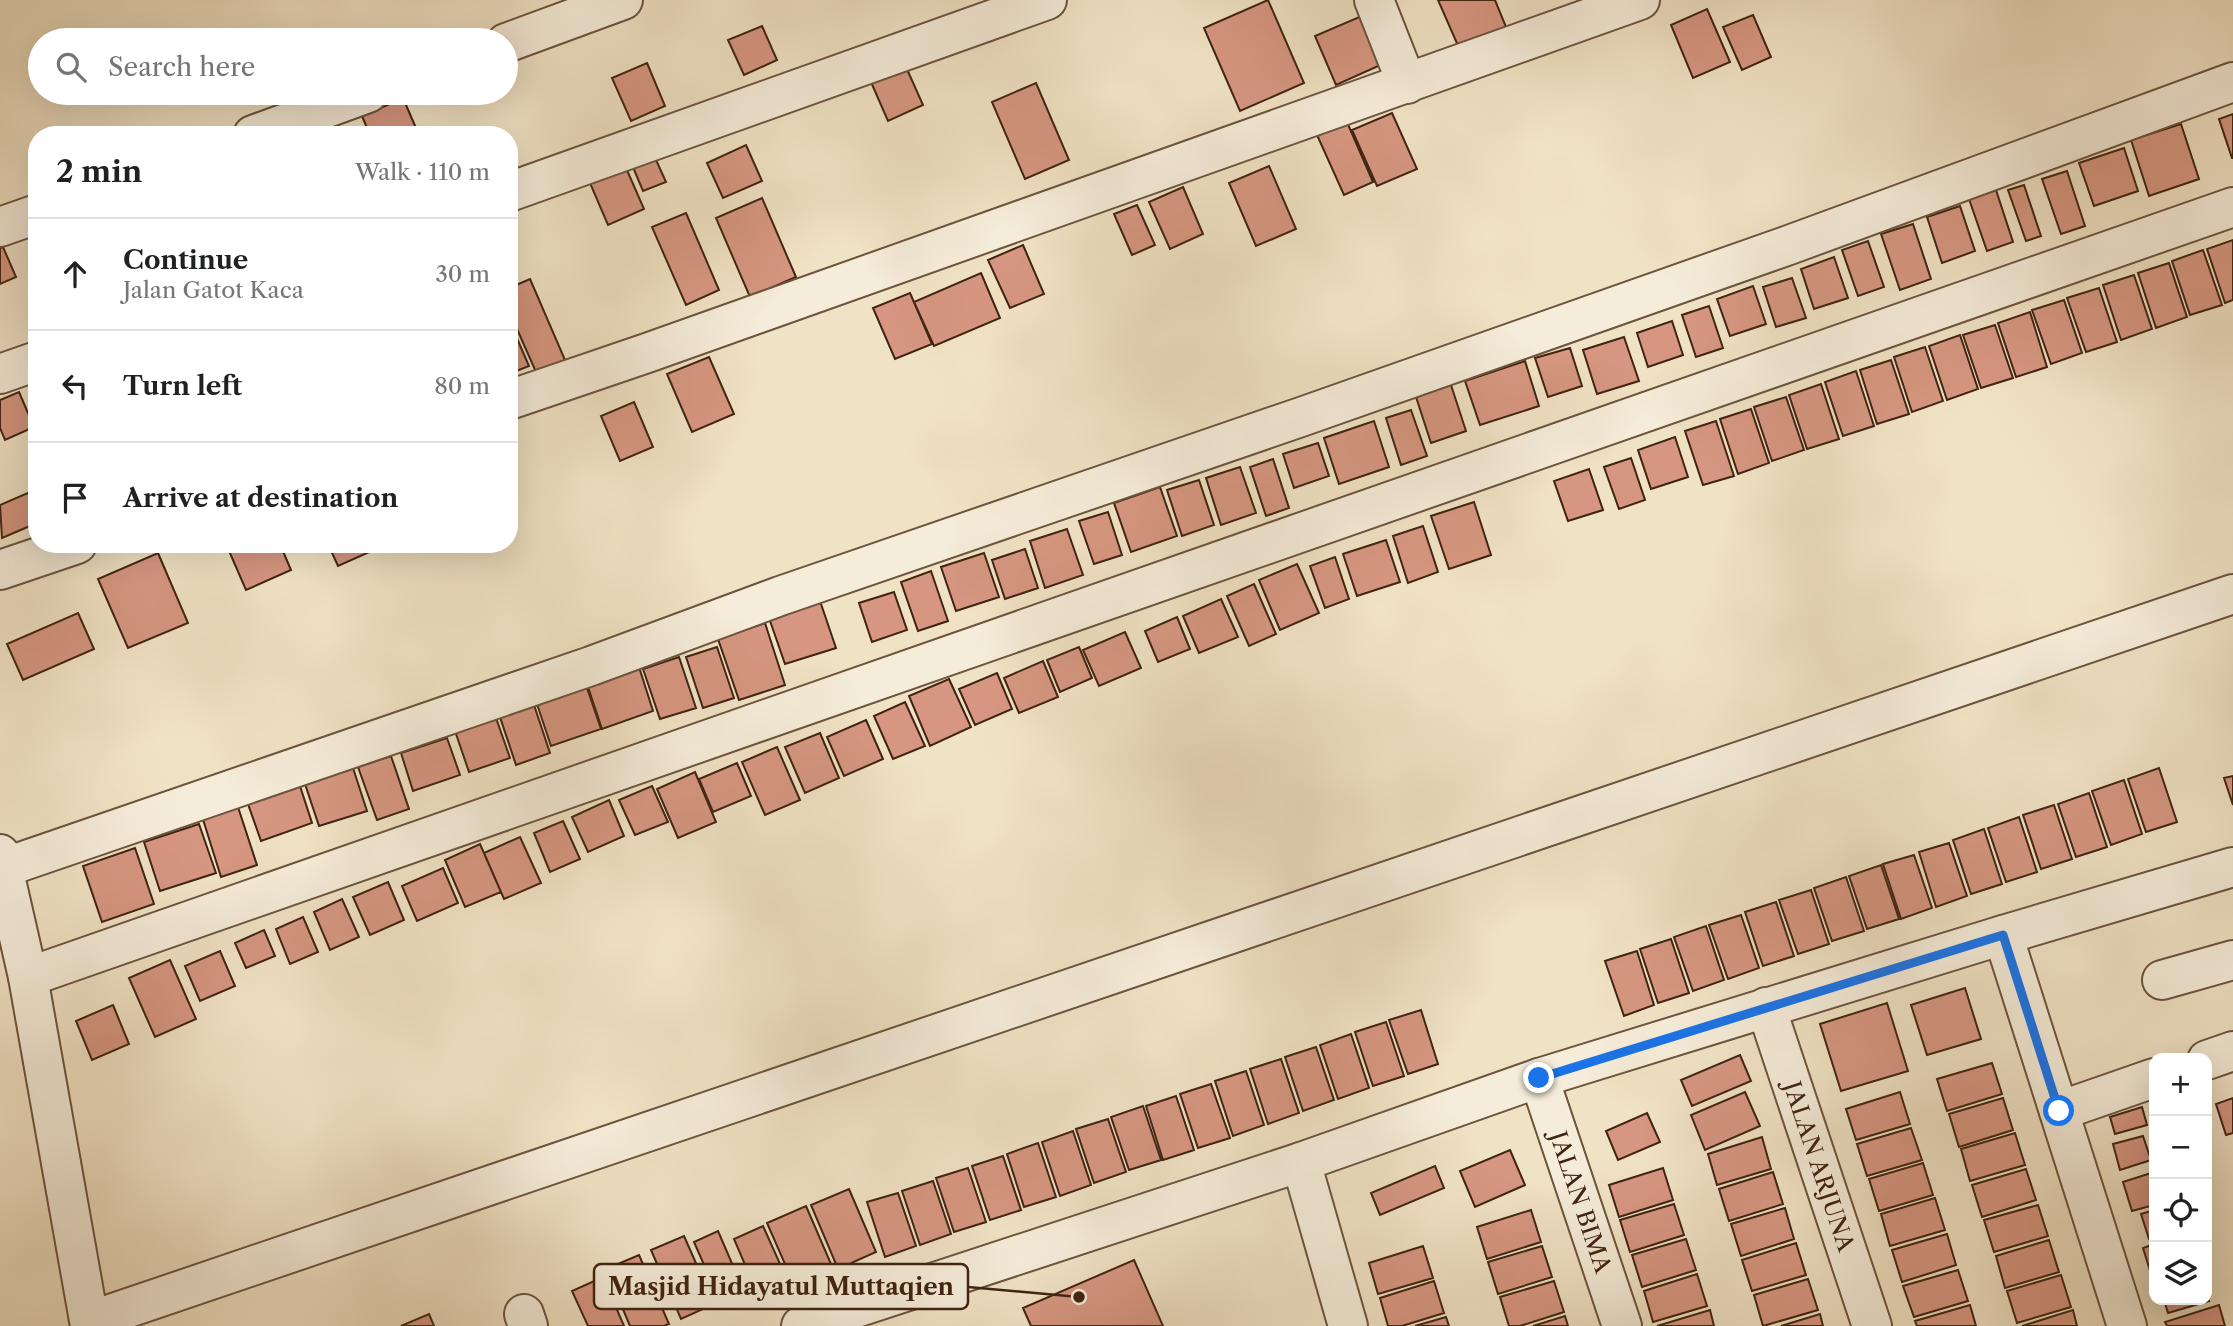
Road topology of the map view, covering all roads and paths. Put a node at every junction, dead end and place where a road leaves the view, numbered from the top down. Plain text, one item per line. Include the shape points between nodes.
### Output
1 (623, 0) edge
2 (1047, 0) edge
3 (1374, 0) edge
4 (1640, 0) edge
5 (518, 39) edge
6 (2233, 82) edge
7 (1407, 84) junction
8 (335, 105) edge
9 (278, 126) edge
10 (518, 189) edge
11 (2233, 206) edge
12 (28, 217) edge
13 (0, 227) edge
14 (28, 364) edge
15 (0, 374) edge
16 (518, 397) edge
17 (50, 553) edge
18 (0, 570) edge
19 (2233, 594) edge
20 (2, 861) edge
21 (2232, 871) edge
22 (2003, 935) junction
23 (2233, 960) edge
24 (28, 977) junction
25 (2162, 980) dead end
26 (1766, 1007) junction
27 (2233, 1051) edge
28 (2212, 1058) edge
29 (1539, 1078) junction
30 (2149, 1080) edge
31 (2059, 1111) junction
32 (1301, 1162) junction
33 (90, 1324) edge
34 (807, 1325) edge
35 (1348, 1326) edge
36 (1622, 1326) edge
37 (1872, 1326) edge
38 (2127, 1326) edge

1 - 5 street
2 - 10 street
3 - 7 street
4 - 7 street
6 - 20 street via 1723,268 780,596 592,666
7 - 16 street
8 - 9 street
11 - 24 street
12 - 13 street
14 - 15 street
17 - 18 street
19 - 33 street
20 - 24 street
21 - 22 street
22 - 26 street
22 - 31 street
23 - 25 street
24 - 33 street
26 - 29 street
26 - 37 street, JALAN ARJUNA
27 - 28 street
29 - 32 street
29 - 36 street, JALAN BIMA
30 - 31 street
31 - 38 street
32 - 34 street
32 - 35 street

